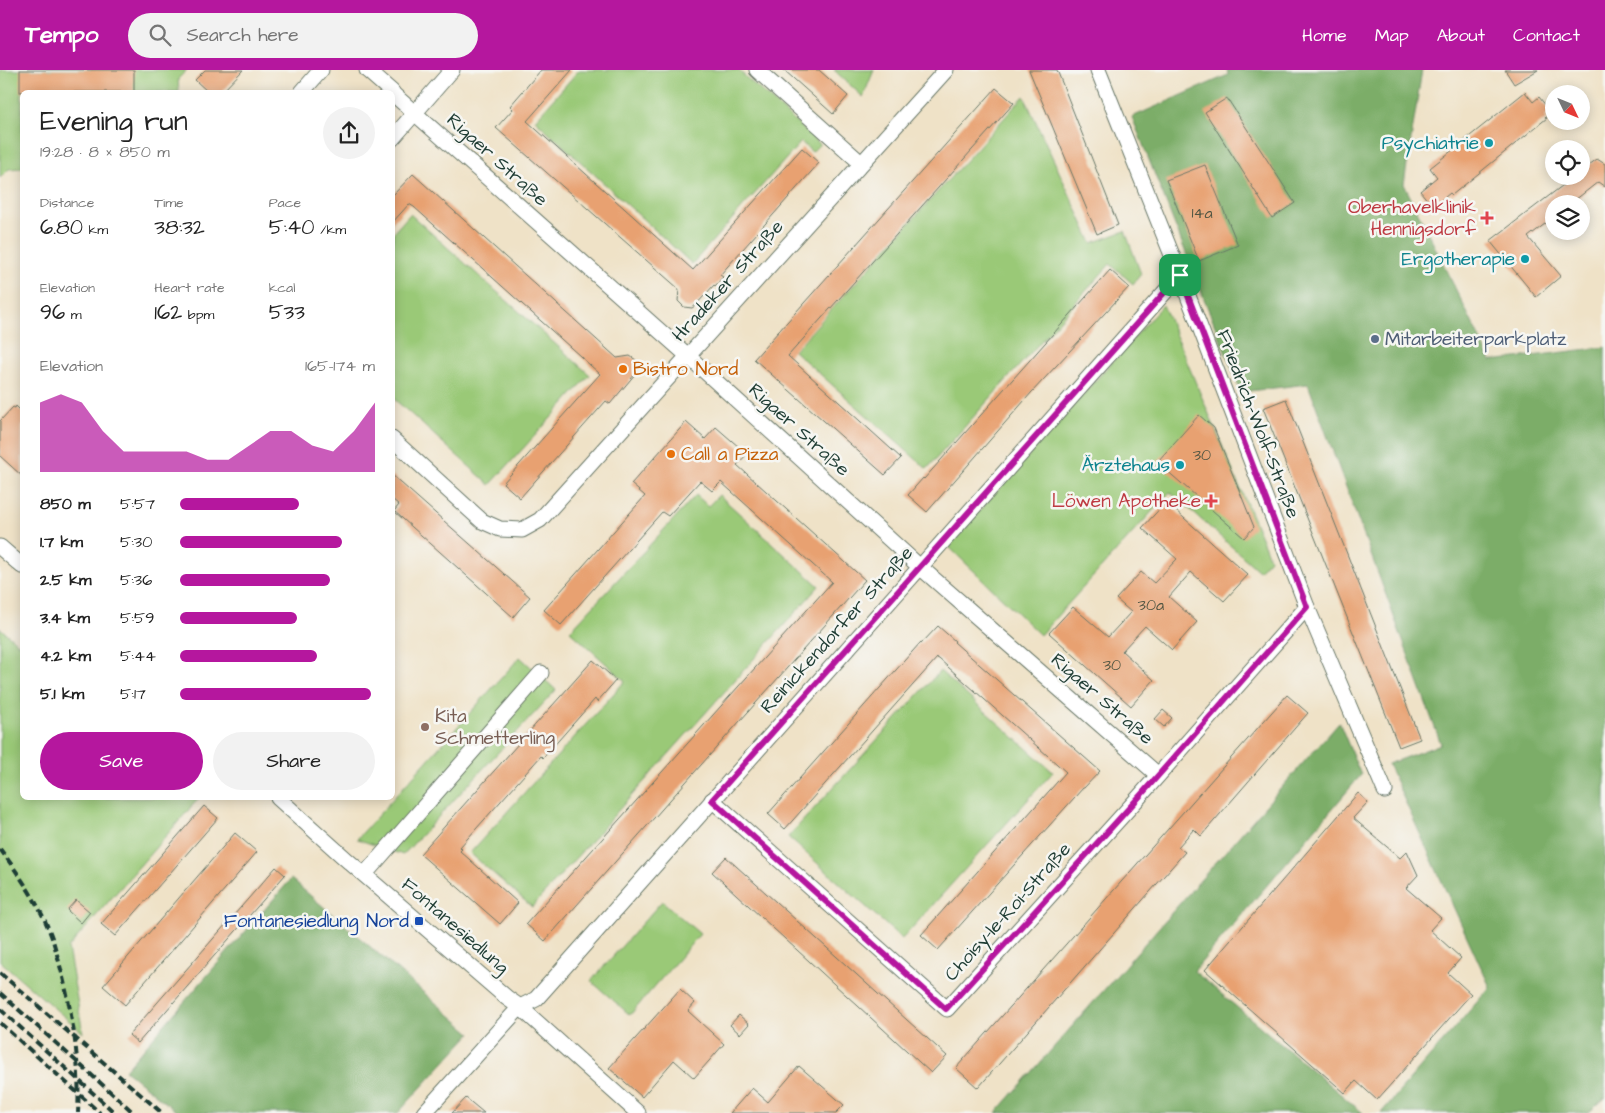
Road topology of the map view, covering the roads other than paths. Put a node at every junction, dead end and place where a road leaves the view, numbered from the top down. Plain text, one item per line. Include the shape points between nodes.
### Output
1 (321, 70) edge
2 (367, 70) edge
3 (452, 70) edge
4 (756, 70) edge
5 (946, 70) edge
6 (1098, 70) edge
7 (304, 90) edge
8 (389, 90) edge
9 (395, 96) edge
10 (414, 113) junction
11 (395, 135) edge
12 (861, 163) junction
13 (1180, 275) junction
14 (688, 356) junction
15 (395, 442) edge
16 (0, 547) edge
17 (20, 564) edge
18 (920, 567) junction
19 (1307, 607) junction
20 (541, 673) dead end
21 (1158, 775) junction
22 (1385, 791) dead end
23 (280, 800) edge
24 (712, 800) junction
25 (365, 874) junction
26 (520, 1007) junction
27 (424, 1113) edge
28 (638, 1113) edge

1 - 7 street
2 - 8 street, Rigaer Straße
3 - 10 street
4 - 12 street
5 - 12 street, Hradeker Straße
6 - 13 street, Friedrich-Wolf-Straße
9 - 10 street, Rigaer Straße
10 - 11 street
10 - 14 street, Rigaer Straße
12 - 14 street, Hradeker Straße
13 - 18 street, Reinickendorfer Straße
13 - 19 street, Friedrich-Wolf-Straße
14 - 15 street, Hradeker Straße via 540,520 522,530 500,529 482,521
14 - 18 street, Rigaer Straße
16 - 17 street
18 - 21 street, Rigaer Straße
18 - 24 street, Reinickendorfer Straße
19 - 21 street, Choisy-le-Roi-Straße
19 - 22 street, Friedrich-Wolf-Straße
20 - 25 street
21 - 24 street, Choisy-le-Roi-Straße via 946,1009
23 - 25 street, Fontanesiedlung
24 - 26 street, Reinickendorfer Straße via 536,999
25 - 26 street, Fontanesiedlung
26 - 27 street
26 - 28 street, Fontanesiedlung

